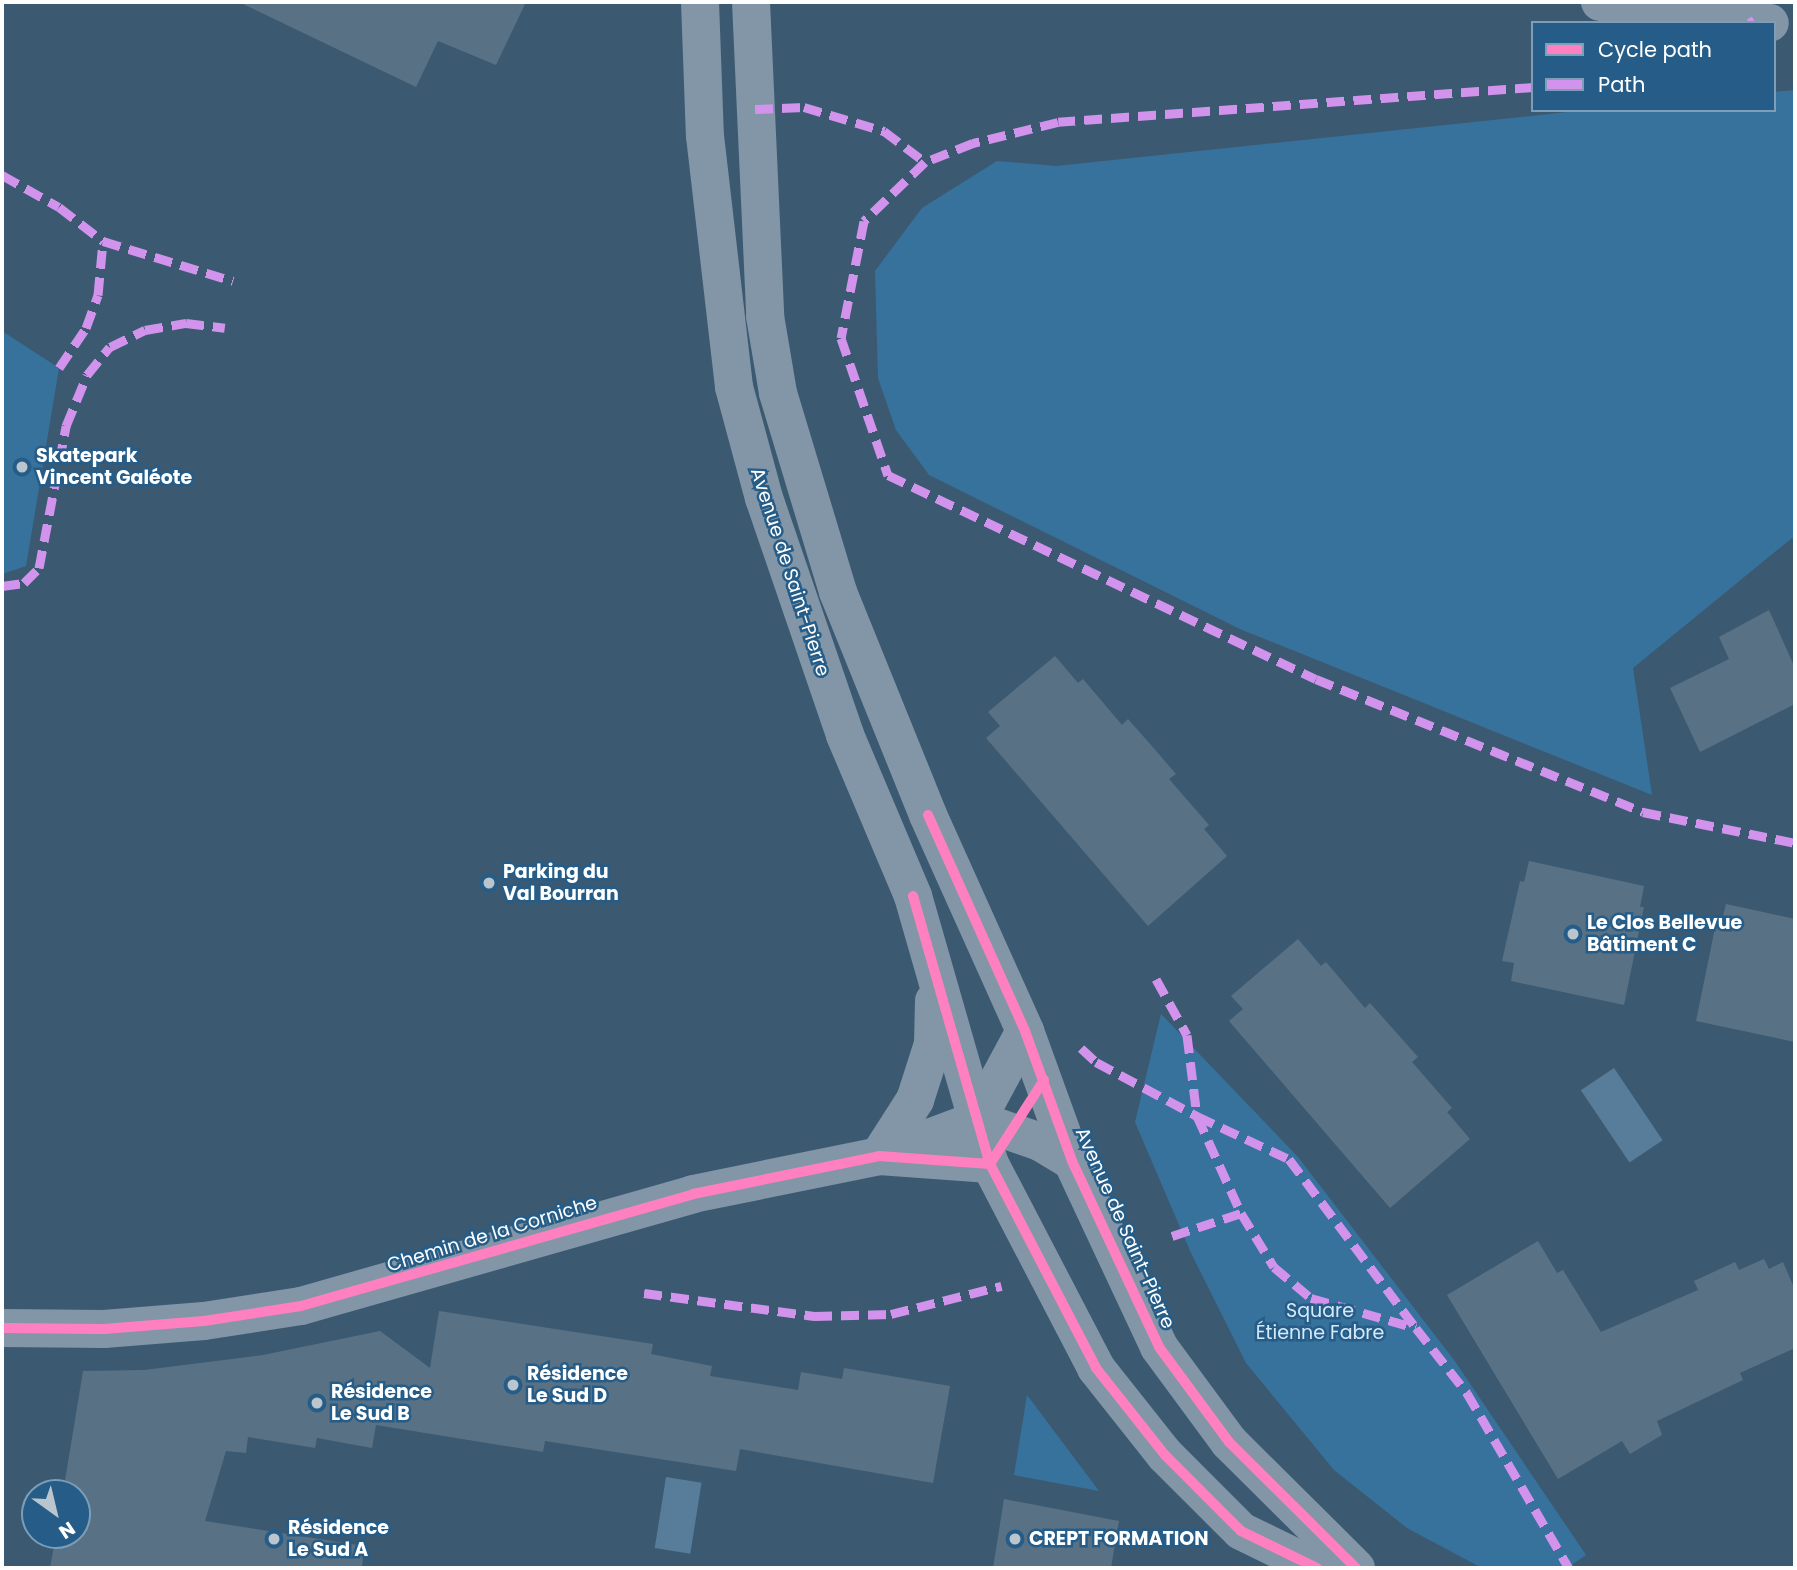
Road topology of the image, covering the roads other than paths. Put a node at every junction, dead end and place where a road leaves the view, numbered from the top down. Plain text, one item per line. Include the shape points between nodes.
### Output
1 (700, 2) edge
2 (751, 2) edge
3 (1600, 2) edge
4 (1756, 21) edge
5 (1776, 24) edge
6 (1795, 27) edge
7 (935, 964) junction
8 (1025, 1031) junction
9 (1044, 1080) junction
10 (993, 1126) junction
11 (879, 1156) junction
12 (1072, 1161) junction
13 (990, 1164) junction
14 (2, 1328) edge
15 (1317, 1568) edge
16 (1356, 1568) edge

1 - 7 street, Avenue de Saint-Pierre via 705,136 734,387 764,498 845,735 914,896
2 - 8 street, Avenue de Saint-Pierre via 765,316 778,393 838,592 928,815
3 - 4 street
5 - 6 street
7 - 10 street, Avenue de Saint-Pierre
7 - 11 street via 933,1044 915,1100
8 - 9 street, Avenue de Saint-Pierre
8 - 10 street
9 - 10 street
9 - 12 street, Avenue de Saint-Pierre
10 - 11 street
10 - 12 street, Avenue de Saint-Pierre via 1040,1142
10 - 13 street
11 - 13 street, Chemin de la Corniche
11 - 14 street, Chemin de la Corniche via 638,1207 412,1279 301,1307 117,1328
12 - 16 street, Avenue de Saint-Pierre via 1159,1347 1229,1442
13 - 15 street via 1096,1368 1165,1455 1241,1531

